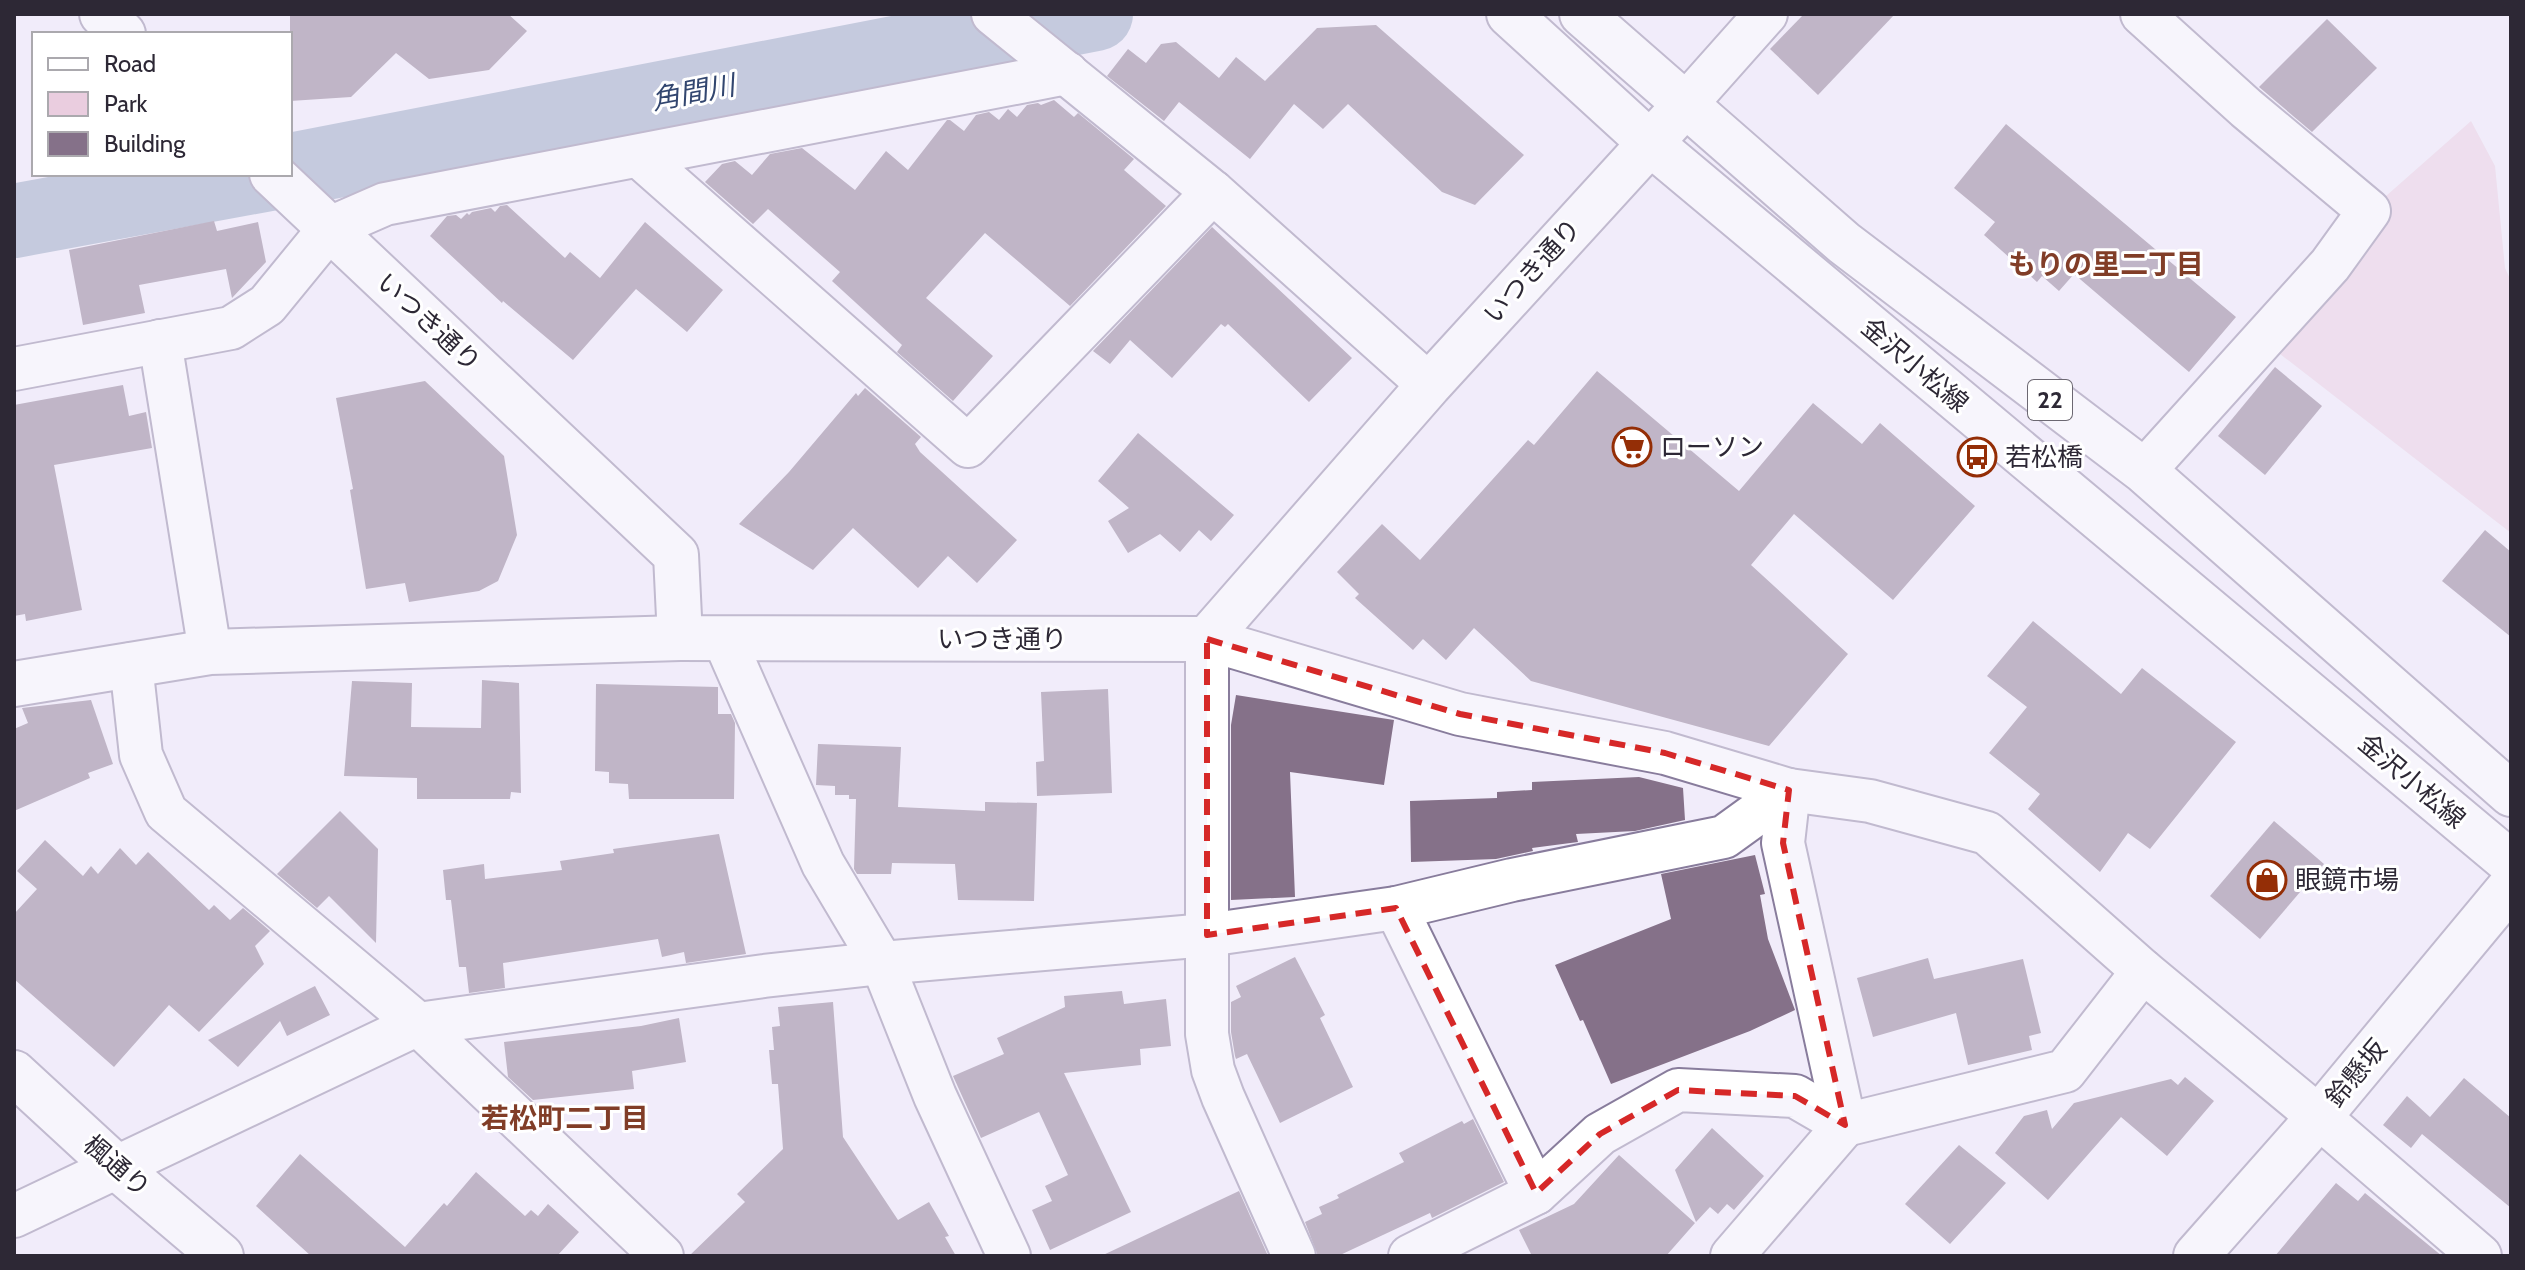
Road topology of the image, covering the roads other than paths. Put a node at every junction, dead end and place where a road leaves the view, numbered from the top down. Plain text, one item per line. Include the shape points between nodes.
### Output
1 (102, 14) edge
2 (993, 14) edge
3 (1509, 14) edge
4 (1582, 14) edge
5 (1766, 14) edge
6 (2142, 14) edge
7 (121, 32) edge
8 (1055, 63) junction
9 (1685, 105) junction
10 (1649, 142) junction
11 (639, 156) junction
12 (1213, 192) junction
13 (301, 201) edge
14 (160, 341) junction
15 (14, 369) edge
16 (1429, 385) junction
17 (2144, 471) junction
18 (680, 638) junction
19 (724, 639) junction
20 (1207, 639) junction
21 (210, 652) junction
22 (131, 664) junction
23 (14, 684) edge
24 (1789, 790) junction
25 (2511, 794) edge
26 (2511, 863) edge
27 (2511, 886) edge
28 (1396, 908) junction
29 (1207, 935) junction
30 (882, 963) junction
31 (2143, 971) junction
32 (418, 1024) junction
33 (14, 1073) edge
34 (2319, 1117) junction
35 (1845, 1125) junction
36 (115, 1166) junction
37 (1536, 1193) junction
38 (14, 1216) edge
39 (221, 1256) edge
40 (662, 1256) edge
41 (1009, 1256) edge
42 (1294, 1256) edge
43 (1410, 1256) edge
44 (1732, 1256) edge
45 (2196, 1256) edge
46 (2480, 1256) edge

1 - 7 street
2 - 8 street
3 - 10 street, 金沢小松線 / 22
4 - 9 street, 金沢小松線 / 22
5 - 9 street
6 - 17 street via 2369,211 2330,265
8 - 11 street
8 - 12 street
9 - 10 street, いつき通り
9 - 17 street, 金沢小松線 / 22 via 1844,243
10 - 16 street, いつき通り
10 - 26 street, 金沢小松線 / 22
11 - 12 street via 968,446
11 - 13 street via 385,204
12 - 16 street
13 - 14 street via 267,305 231,328
13 - 18 street, いつき通り via 676,555
14 - 15 street
14 - 21 street
16 - 20 street, いつき通り
17 - 25 street, 金沢小松線 / 22
18 - 19 street, いつき通り
18 - 21 street
19 - 20 street, いつき通り
19 - 30 street via 823,864
20 - 24 street via 1460,714 1665,753
20 - 29 street
21 - 22 street
22 - 23 street
22 - 32 street via 141,755 166,812
24 - 28 street via 1724,837
24 - 31 street via 1870,801 1987,833
24 - 35 street via 1783,843
27 - 34 street, 鈴懸坂
28 - 29 street
28 - 37 street
29 - 30 street
29 - 42 street via 1207,1034 1213,1070
30 - 32 street
30 - 41 street via 935,1096
31 - 34 street
31 - 35 street via 2065,1071
32 - 36 street
32 - 40 street
33 - 36 street, 楓通り
34 - 45 street, 鈴懸坂
34 - 46 street
35 - 37 street via 1795,1096 1678,1090 1600,1134
35 - 44 street
36 - 38 street
36 - 39 street, 楓通り
37 - 43 street

